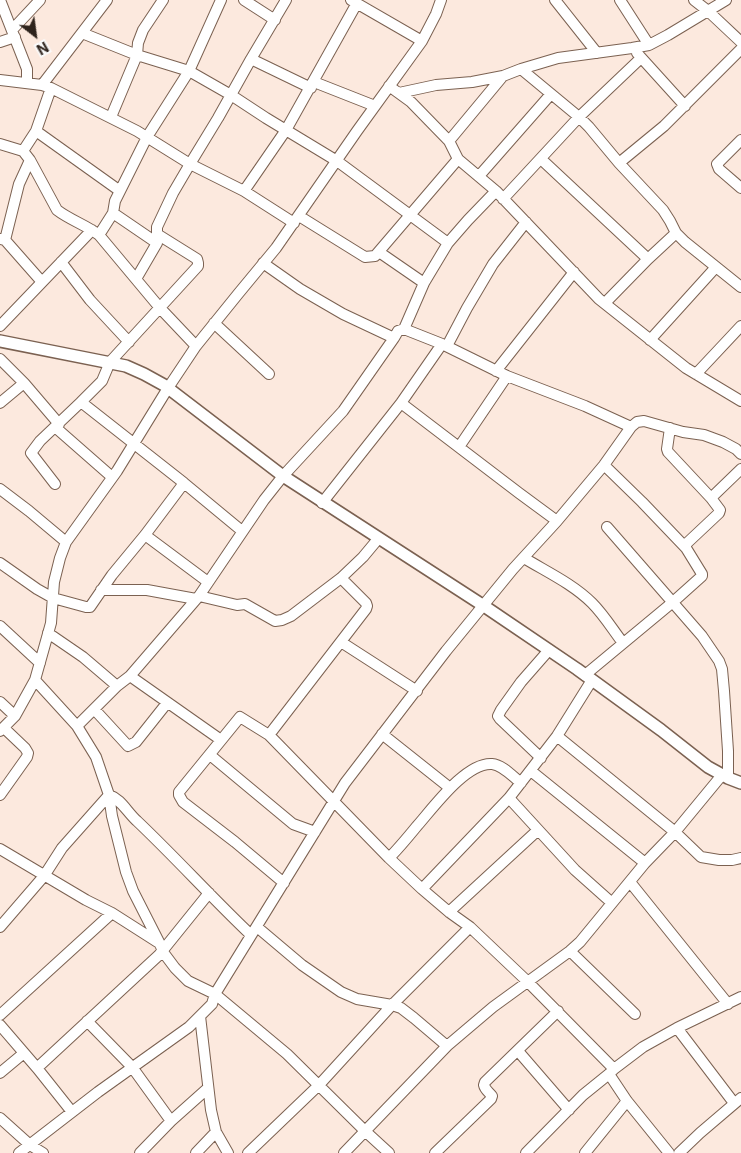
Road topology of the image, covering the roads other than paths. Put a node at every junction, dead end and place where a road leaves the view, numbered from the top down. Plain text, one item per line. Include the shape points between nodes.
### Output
1 (40, 0) edge
2 (163, 0) edge
3 (221, 0) edge
4 (244, 0) edge
5 (286, 0) edge
6 (441, 0) edge
7 (556, 0) edge
8 (620, 0) edge
9 (694, 0) edge
10 (726, 0) edge
11 (103, 2) edge
12 (354, 2) edge
13 (1, 3) edge
14 (708, 11) junction
15 (275, 20) junction
16 (82, 33) junction
17 (13, 34) junction
18 (422, 41) junction
19 (0, 42) edge
20 (741, 42) edge
21 (649, 44) junction
22 (632, 48) junction
23 (741, 49) edge
24 (597, 53) junction
25 (137, 55) junction
26 (641, 58) junction
27 (251, 59) junction
28 (521, 69) junction
29 (189, 72) junction
30 (503, 76) junction
31 (0, 80) edge
32 (27, 83) junction
33 (313, 85) junction
34 (47, 86) junction
35 (389, 86) junction
36 (399, 93) junction
37 (550, 94) junction
38 (231, 95) junction
39 (375, 106) junction
40 (685, 106) junction
41 (111, 117) junction
42 (579, 117) junction
43 (286, 130) junction
44 (36, 131) junction
45 (147, 137) junction
46 (741, 140) edge
47 (449, 141) junction
48 (0, 144) edge
49 (23, 151) junction
50 (541, 158) junction
51 (458, 159) junction
52 (30, 160) junction
53 (337, 160) junction
54 (619, 163) junction
55 (190, 164) junction
56 (479, 176) junction
57 (741, 188) edge
58 (120, 191) junction
59 (244, 191) junction
60 (500, 195) junction
61 (113, 213) junction
62 (410, 215) junction
63 (296, 220) junction
64 (526, 222) junction
65 (95, 232) junction
66 (676, 233) junction
67 (157, 238) junction
68 (3, 240) edge
69 (448, 243) junction
70 (379, 252) junction
71 (648, 259) junction
72 (61, 262) junction
73 (263, 264) junction
74 (716, 267) junction
75 (574, 272) junction
76 (136, 280) junction
77 (42, 282) junction
78 (424, 283) junction
79 (741, 287) edge
80 (604, 303) junction
81 (160, 308) junction
82 (214, 323) junction
83 (0, 326) edge
84 (741, 326) edge
85 (404, 329) junction
86 (394, 338) junction
87 (650, 340) junction
88 (0, 342) edge
89 (129, 342) junction
90 (444, 345) junction
91 (196, 346) junction
92 (0, 359) edge
93 (110, 362) junction
94 (496, 371) junction
95 (268, 374) dead end
96 (696, 374) junction
97 (507, 376) junction
98 (24, 383) junction
99 (168, 388) junction
100 (741, 401) edge
101 (81, 402) junction
102 (0, 403) edge
103 (401, 403) junction
104 (57, 426) junction
105 (631, 427) junction
106 (670, 428) junction
107 (134, 444) junction
108 (459, 447) junction
109 (741, 454) edge
110 (604, 465) junction
111 (741, 469) edge
112 (283, 476) junction
113 (112, 477) junction
114 (184, 483) junction
115 (55, 484) dead end
116 (0, 489) edge
117 (711, 498) junction
118 (322, 502) junction
119 (557, 521) junction
120 (607, 527) dead end
121 (242, 531) junction
122 (145, 535) junction
123 (378, 538) junction
124 (66, 542) junction
125 (686, 548) junction
126 (524, 558) junction
127 (2, 568) edge
128 (341, 578) junction
129 (208, 582) junction
130 (102, 590) junction
131 (53, 598) junction
132 (197, 598) junction
133 (673, 602) junction
134 (484, 606) junction
135 (2, 631) edge
136 (48, 633) junction
137 (341, 642) junction
138 (623, 644) junction
139 (549, 650) junction
140 (40, 663) junction
141 (130, 676) junction
142 (589, 678) junction
143 (35, 680) junction
144 (117, 686) junction
145 (417, 691) junction
146 (0, 702) edge
147 (167, 703) junction
148 (94, 709) junction
149 (15, 716) junction
150 (77, 726) junction
151 (2, 730) edge
152 (382, 734) junction
153 (270, 735) junction
154 (557, 736) junction
155 (221, 740) junction
156 (210, 755) junction
157 (541, 758) junction
158 (531, 771) junction
159 (725, 776) junction
160 (521, 783) junction
161 (741, 783) edge
162 (450, 788) junction
163 (0, 795) edge
164 (109, 795) junction
165 (509, 798) junction
166 (333, 802) junction
167 (538, 830) junction
168 (315, 832) junction
169 (675, 832) junction
170 (0, 849) edge
171 (389, 858) junction
172 (741, 858) edge
173 (645, 864) junction
174 (44, 876) junction
175 (630, 882) junction
176 (284, 883) junction
177 (422, 889) junction
178 (209, 893) junction
179 (612, 903) junction
180 (449, 912) junction
181 (112, 913) junction
182 (470, 927) junction
183 (0, 928) edge
184 (254, 931) junction
185 (162, 948) junction
186 (570, 951) junction
187 (528, 982) junction
188 (215, 994) junction
189 (741, 997) edge
190 (728, 1004) junction
191 (392, 1006) junction
192 (558, 1011) junction
193 (635, 1014) dead end
194 (0, 1015) edge
195 (200, 1016) junction
196 (88, 1021) junction
197 (0, 1025) edge
198 (677, 1028) junction
199 (447, 1046) junction
200 (518, 1050) junction
201 (24, 1053) junction
202 (132, 1067) junction
203 (37, 1068) junction
204 (612, 1071) junction
205 (0, 1073) edge
206 (319, 1085) junction
207 (208, 1088) junction
208 (627, 1101) junction
209 (738, 1101) edge
210 (569, 1110) junction
211 (72, 1112) junction
212 (0, 1118) edge
213 (172, 1121) junction
214 (365, 1131) junction
215 (216, 1132) junction
216 (30, 1145) junction
217 (666, 1152) edge
218 (19, 1153) edge
219 (44, 1153) edge
220 (140, 1153) edge
221 (196, 1153) edge
222 (228, 1153) edge
223 (248, 1153) edge
224 (344, 1153) edge
225 (389, 1153) edge
226 (435, 1153) edge
227 (526, 1153) edge
228 (585, 1153) edge
229 (679, 1153) edge

1 - 17 street
2 - 25 street via 143,30
3 - 29 street
4 - 15 street
5 - 15 street
6 - 18 street
7 - 24 street
8 - 21 street
9 - 14 street
10 - 14 street
11 - 16 street
12 - 18 street
12 - 33 street
13 - 17 street
14 - 20 street
14 - 21 street
15 - 27 street
16 - 25 street
16 - 34 street
17 - 19 street
17 - 32 street via 27,69
18 - 35 street
21 - 22 street
22 - 24 street
22 - 26 street
23 - 40 street
24 - 28 street via 558,58
25 - 29 street
25 - 41 street
26 - 40 street
26 - 42 street
27 - 33 street
27 - 38 street
28 - 30 street
28 - 37 street
29 - 38 street
29 - 45 street
30 - 36 street
30 - 47 street
31 - 32 street
32 - 34 street
33 - 39 street
33 - 43 street
34 - 41 street
34 - 44 street
35 - 36 street
35 - 39 street
36 - 47 street
37 - 42 street
37 - 56 street
38 - 43 street
38 - 55 street
39 - 53 street
40 - 54 street
41 - 45 street
42 - 50 street
42 - 54 street
43 - 53 street
43 - 59 street
44 - 49 street
44 - 58 street
45 - 55 street
45 - 58 street
46 - 57 street via 717,164
47 - 51 street
48 - 49 street
49 - 52 street
50 - 60 street
50 - 71 street
51 - 56 street
51 - 62 street
52 - 65 street via 57,210
52 - 68 street via 19,184
53 - 62 street
53 - 63 street
54 - 66 street via 662,210
55 - 59 street
55 - 67 street via 157,227
56 - 60 street
58 - 61 street
59 - 63 street
60 - 64 street
60 - 69 street via 468,220
61 - 65 street
61 - 67 street
62 - 69 street
62 - 70 street
63 - 70 street via 365,257
63 - 73 street
64 - 75 street
64 - 90 street via 493,264
65 - 72 street
65 - 76 street
66 - 71 street
66 - 74 street
67 - 76 street
67 - 81 street via 197,259 198,263
68 - 77 street
69 - 78 street
70 - 78 street
71 - 80 street
72 - 77 street
72 - 89 street via 90,300
73 - 82 street
73 - 86 street via 343,314
74 - 79 street
74 - 87 street
75 - 80 street
75 - 94 street
76 - 81 street
77 - 83 street
78 - 85 street
80 - 87 street
81 - 89 street
81 - 91 street
82 - 91 street
82 - 95 street
84 - 96 street
85 - 86 street via 398,331
85 - 90 street
86 - 112 street via 343,411
87 - 96 street
88 - 93 street
89 - 93 street
90 - 94 street
90 - 103 street
91 - 99 street
92 - 98 street
93 - 99 street via 144,374
93 - 101 street via 102,381
94 - 97 street
96 - 100 street
97 - 105 street
97 - 108 street
98 - 102 street
98 - 104 street
99 - 107 street
99 - 112 street
101 - 104 street
101 - 107 street
103 - 108 street
103 - 118 street
104 - 113 street
104 - 115 street via 31,452
105 - 106 street via 644,420
105 - 110 street
106 - 109 street via 704,435
106 - 117 street via 668,452
107 - 113 street
107 - 114 street
108 - 119 street
110 - 119 street
110 - 125 street
111 - 117 street
112 - 118 street
112 - 121 street
113 - 124 street
114 - 121 street
114 - 122 street
116 - 124 street
117 - 125 street via 719,513 686,544
118 - 123 street
119 - 126 street
120 - 133 street
121 - 129 street
122 - 129 street
122 - 130 street
123 - 128 street
123 - 134 street
124 - 131 street via 54,582
125 - 133 street via 702,576
126 - 134 street
126 - 138 street via 592,603
127 - 131 street
128 - 132 street via 282,620 274,621 245,604
128 - 137 street via 367,606
129 - 132 street
130 - 131 street via 88,607
130 - 132 street via 147,590
131 - 136 street
132 - 141 street
133 - 138 street
133 - 159 street via 702,636 722,669 728,751
134 - 139 street
134 - 145 street
135 - 140 street
136 - 140 street
136 - 144 street
137 - 145 street
137 - 153 street
138 - 142 street
139 - 142 street
139 - 157 street via 498,716
140 - 143 street
141 - 144 street
141 - 147 street
142 - 154 street
142 - 159 street via 708,767
143 - 149 street
143 - 150 street
144 - 148 street
145 - 152 street
146 - 149 street
147 - 148 street via 136,742 128,746
147 - 155 street
148 - 150 street
149 - 151 street
150 - 164 street via 96,758
151 - 163 street via 28,753
152 - 162 street
152 - 166 street
153 - 155 street via 240,717
153 - 166 street
154 - 157 street
154 - 169 street
155 - 156 street
156 - 168 street via 293,824
156 - 176 street via 178,795
157 - 158 street
158 - 160 street
158 - 173 street
159 - 161 street
159 - 169 street
160 - 162 street via 493,764 472,770
160 - 165 street
162 - 171 street
164 - 174 street via 62,848
164 - 178 street via 116,797
164 - 185 street via 126,872
165 - 167 street
165 - 177 street
166 - 168 street
166 - 171 street
167 - 179 street
167 - 180 street
168 - 176 street
169 - 172 street via 701,857 719,860
169 - 173 street
170 - 174 street
171 - 177 street
173 - 175 street
174 - 181 street
174 - 183 street
175 - 179 street
175 - 190 street
176 - 184 street
177 - 180 street
178 - 184 street
178 - 185 street
179 - 186 street
180 - 182 street
181 - 185 street
181 - 194 street
182 - 187 street
182 - 191 street
184 - 188 street
184 - 191 street via 341,992 356,1000
185 - 188 street via 188,981
185 - 196 street
186 - 187 street
186 - 193 street
187 - 192 street
187 - 199 street
188 - 195 street via 212,1004
188 - 206 street
189 - 190 street
190 - 198 street
191 - 199 street via 401,1008
191 - 206 street
192 - 200 street
192 - 204 street
195 - 202 street
195 - 207 street
196 - 202 street
196 - 203 street
197 - 201 street
198 - 204 street via 642,1047
198 - 209 street
199 - 214 street
200 - 210 street
200 - 226 street via 485,1082 485,1088 492,1096 490,1099
201 - 203 street
201 - 205 street
202 - 211 street
202 - 213 street
203 - 211 street
204 - 208 street
204 - 210 street
206 - 214 street
206 - 223 street
207 - 213 street
207 - 215 street
208 - 217 street
208 - 228 street
209 - 229 street
210 - 227 street
211 - 216 street
212 - 216 street
213 - 220 street
214 - 224 street
214 - 225 street
215 - 221 street
215 - 222 street
216 - 218 street
216 - 219 street

